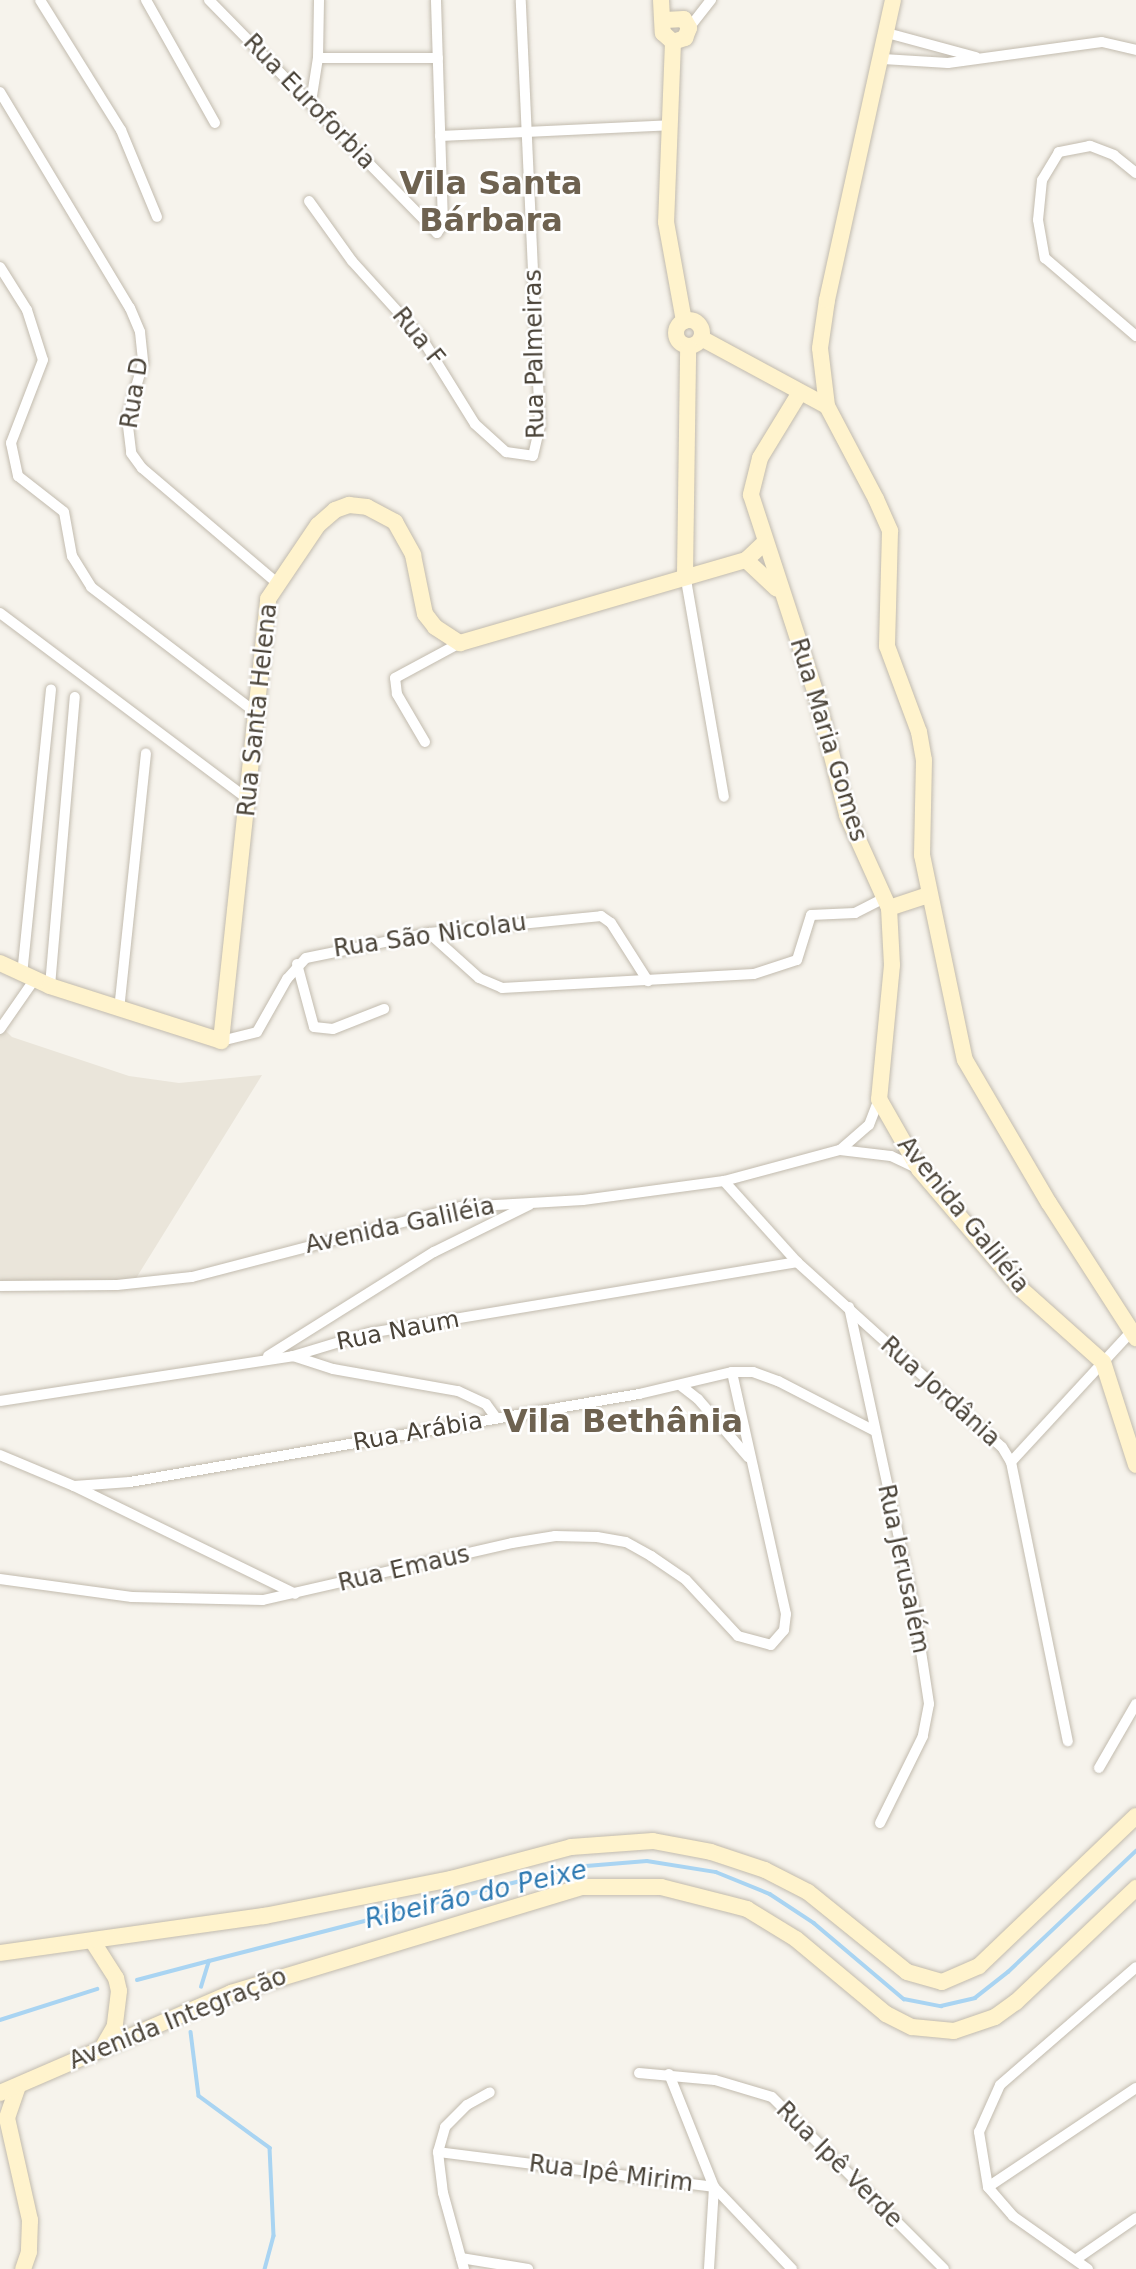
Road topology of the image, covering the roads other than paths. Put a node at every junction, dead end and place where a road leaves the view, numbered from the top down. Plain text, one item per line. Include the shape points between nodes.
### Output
1 (40, 0) edge
2 (146, 0) edge
3 (209, 0) edge
4 (319, 0) edge
5 (436, 0) edge
6 (522, 0) edge
7 (661, 0) edge
8 (711, 0) edge
9 (893, 0) edge
10 (665, 20) junction
11 (689, 28) junction
12 (887, 33) junction
13 (673, 42) junction
14 (1136, 50) edge
15 (976, 57) junction
16 (318, 58) junction
17 (438, 58) junction
18 (883, 59) junction
19 (0, 92) edge
20 (312, 102) junction
21 (215, 123) dead end
22 (670, 125) junction
23 (527, 134) junction
24 (440, 136) junction
25 (1136, 173) edge
26 (309, 201) dead end
27 (158, 217) dead end
28 (0, 267) edge
29 (1136, 336) edge
30 (695, 342) junction
31 (799, 394) junction
32 (827, 405) junction
33 (533, 456) joint
34 (764, 542) junction
35 (746, 560) junction
36 (685, 574) junction
37 (276, 582) junction
38 (782, 594) junction
39 (0, 614) edge
40 (460, 643) junction
41 (51, 689) dead end
42 (75, 697) dead end
43 (254, 711) junction
44 (425, 742) dead end
45 (146, 753) dead end
46 (724, 797) dead end
47 (249, 800) junction
48 (928, 895) junction
49 (887, 903) junction
50 (429, 933) junction
51 (0, 962) edge
52 (298, 964) junction
53 (35, 980) junction
54 (648, 981) junction
55 (384, 1009) dead end
56 (119, 1010) junction
57 (0, 1029) edge
58 (220, 1041) junction
59 (879, 1099) junction
60 (840, 1150) junction
61 (919, 1169) junction
62 (724, 1181) junction
63 (535, 1202) junction
64 (797, 1262) junction
65 (0, 1286) edge
66 (849, 1307) junction
67 (1134, 1334) edge
68 (293, 1356) junction
69 (262, 1359) junction
70 (1103, 1362) junction
71 (732, 1372) junction
72 (680, 1385) junction
73 (0, 1401) edge
74 (496, 1418) junction
75 (873, 1430) junction
76 (0, 1455) edge
77 (750, 1460) junction
78 (1011, 1462) junction
79 (1136, 1465) edge
80 (74, 1486) junction
81 (0, 1579) edge
82 (295, 1594) junction
83 (1136, 1704) edge
84 (1068, 1741) dead end
85 (1099, 1768) dead end
86 (1136, 1816) edge
87 (880, 1823) dead end
88 (1136, 1888) edge
89 (93, 1942) junction
90 (0, 1953) edge
91 (1136, 1967) edge
92 (103, 2047) junction
93 (639, 2073) dead end
94 (669, 2074) junction
95 (18, 2086) junction
96 (1136, 2088) edge
97 (490, 2092) dead end
98 (0, 2094) edge
99 (5, 2128) edge
100 (438, 2152) junction
101 (714, 2187) junction
102 (988, 2187) junction
103 (1136, 2218) edge
104 (1078, 2258) junction
105 (462, 2264) edge
106 (23, 2269) edge
107 (528, 2269) edge
108 (709, 2269) edge
109 (792, 2269) edge
110 (944, 2269) edge
111 (1088, 2269) edge

1 - 27 street via 121,130
2 - 21 street
3 - 20 street, Rua Euroforbia
4 - 16 street
5 - 17 street
6 - 23 street, Rua Palmeiras
7 - 10 street
8 - 11 street
9 - 12 street
10 - 11 street via 678,16
10 - 13 street via 663,33
11 - 13 street via 683,40
12 - 15 street
12 - 18 street
13 - 22 street
14 - 15 street via 1102,42
15 - 18 street via 930,64
16 - 17 street
16 - 20 street
17 - 24 street
18 - 32 street via 827,300 820,348
19 - 37 street, Rua D via 130,308 139,332 143,363 127,418 131,453 142,468
20 - 24 street, Rua Euroforbia via 437,233 443,224
22 - 23 street
22 - 30 street via 666,222 684,321 697,323
23 - 24 street
23 - 33 street, Rua Palmeiras via 540,425
25 - 29 street via 1114,155 1090,146 1059,152 1042,180 1038,220 1045,258
26 - 33 street, Rua F via 352,261 421,337 475,424 506,452
28 - 43 street via 27,310 43,360 42,372 12,435 11,459 18,476 64,512 72,556 91,587
30 - 31 street
30 - 36 street
31 - 32 street
31 - 34 street, Rua Maria Gomes via 760,458 753,481 754,514
32 - 48 street via 890,531 887,646 925,760 922,855
34 - 35 street
34 - 38 street, Rua Maria Gomes
35 - 36 street
35 - 38 street
36 - 40 street
36 - 46 street
37 - 40 street, Rua Santa Helena via 318,525 335,510 349,505 384,512 405,535 425,614 435,627
37 - 43 street, Rua Santa Helena via 262,623
38 - 49 street, Rua Maria Gomes via 816,694 847,815
39 - 47 street
40 - 44 street via 395,678 397,694
41 - 53 street
42 - 53 street
43 - 47 street, Rua Santa Helena
45 - 56 street
47 - 58 street, Rua Santa Helena
48 - 49 street
48 - 67 street via 965,1060 1049,1203
49 - 54 street via 855,913 811,915 805,926 803,953 787,966 754,974
49 - 59 street, Rua Maria Gomes via 892,965
50 - 52 street, Rua São Nicolau via 318,952
50 - 54 street via 479,978 502,988
50 - 54 street, Rua São Nicolau via 601,916 611,923
51 - 53 street
52 - 55 street via 314,1027 333,1028
52 - 58 street via 257,1032
53 - 56 street
53 - 57 street
56 - 58 street
59 - 60 street via 869,1125
59 - 61 street, Avenida Galiléia
60 - 61 street via 891,1156
60 - 62 street, Avenida Galiléia
61 - 70 street, Avenida Galiléia via 1021,1289
62 - 63 street, Avenida Galiléia
62 - 64 street, Rua Jordânia
63 - 65 street, Avenida Galiléia via 461,1208 192,1277 117,1285
63 - 69 street via 434,1252
64 - 66 street, Rua Jordânia
64 - 68 street, Rua Naum via 369,1333
66 - 75 street, Rua Jerusalém
66 - 78 street, Rua Jordânia via 979,1421
67 - 70 street
68 - 69 street, Rua Naum
68 - 74 street via 333,1369 458,1391 486,1404
69 - 73 street, Rua Naum
70 - 78 street
70 - 79 street
71 - 72 street, Rua Arábia
71 - 75 street, Rua Arábia via 753,1372 778,1381
71 - 77 street
72 - 74 street, Rua Arábia
72 - 77 street via 698,1399
74 - 80 street, Rua Arábia via 130,1482
75 - 87 street, Rua Jerusalém via 915,1612 929,1704 923,1735
76 - 80 street
77 - 82 street, Rua Emaus via 786,1614 784,1630 771,1645 738,1636 686,1580 651,1556 626,1542 597,1537 555,1536 512,1543
78 - 84 street, Rua Jordânia
80 - 82 street
81 - 82 street, Rua Emaus via 164,1599 263,1600
83 - 85 street
86 - 89 street via 979,1966 962,1978 942,1982 906,1972 807,1892 765,1870 711,1852 653,1841 571,1847 371,1896
88 - 92 street, Avenida Integração via 1016,2002 995,2017 954,2031 912,2027 886,2014 796,1939 747,1909 680,1889 639,1884 582,1887 410,1937 231,1993
89 - 90 street
89 - 92 street via 119,1991 115,2026
91 - 102 street via 1000,2085 979,2133
92 - 95 street, Avenida Integração
93 - 94 street, Rua Ipê Verde
94 - 101 street
94 - 110 street, Rua Ipê Verde via 748,2087 772,2097
95 - 98 street, Avenida Integração
95 - 99 street
96 - 102 street
97 - 100 street via 467,2105 445,2127
99 - 106 street via 30,2220 29,2252
100 - 101 street, Rua Ipê Mirim
100 - 105 street via 443,2193
101 - 108 street
101 - 109 street, Rua Ipê Mirim
102 - 104 street via 1013,2216
103 - 104 street
104 - 111 street
105 - 107 street

